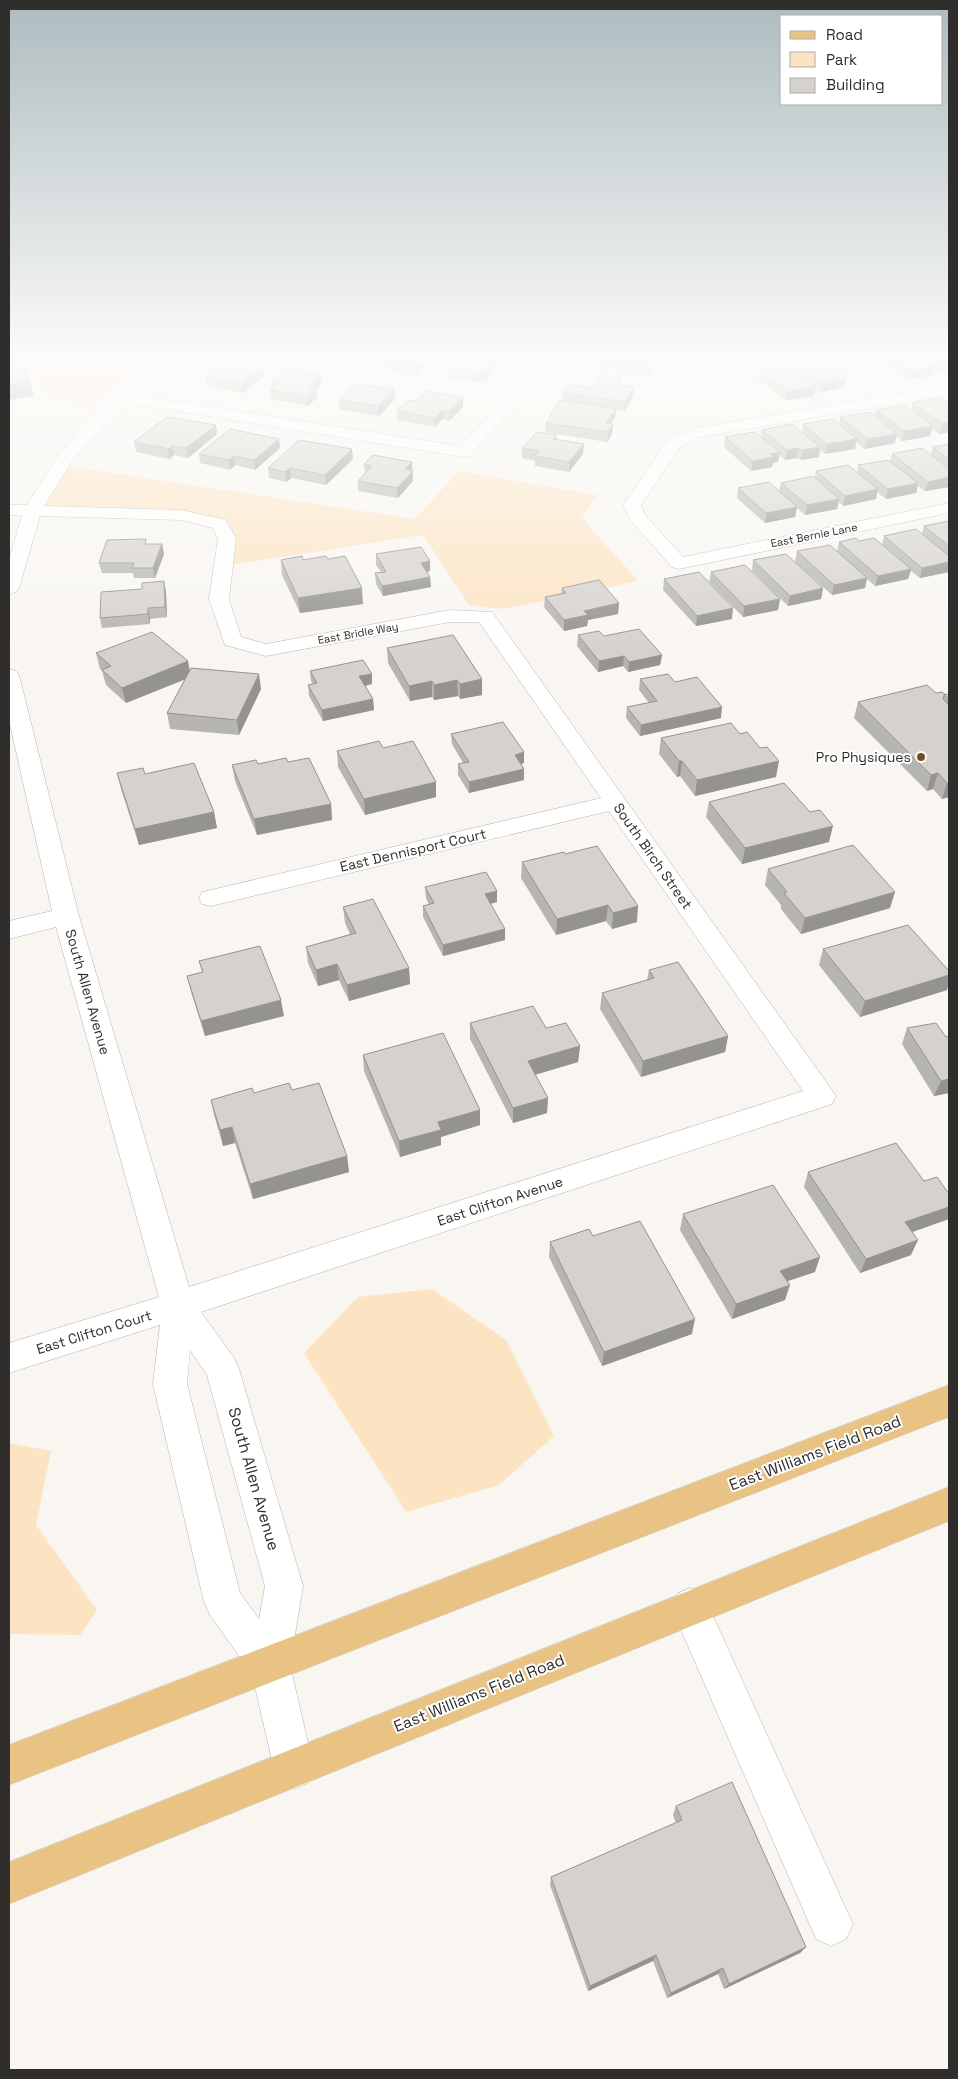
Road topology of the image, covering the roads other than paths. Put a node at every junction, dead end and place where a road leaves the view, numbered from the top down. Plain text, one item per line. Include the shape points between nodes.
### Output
1 (65, 459) edge
2 (663, 459) edge
3 (949, 508) edge
4 (9, 510) edge
5 (33, 510) junction
6 (9, 588) edge
7 (485, 616) joint
8 (9, 675) edge
9 (615, 802) junction
10 (211, 898) dead end
11 (66, 916) junction
12 (9, 930) edge
13 (822, 1096) joint
14 (178, 1306) junction
15 (9, 1358) edge
16 (949, 1401) edge
17 (949, 1504) edge
18 (690, 1607) junction
19 (270, 1665) junction
20 (9, 1765) edge
21 (294, 1769) junction
22 (9, 1883) edge
23 (830, 1924) dead end

1 - 5 street
2 - 3 street, East Bernie Lane via 632,505 637,517 679,563
4 - 5 street
5 - 6 street
5 - 7 street, East Bridle Way via 181,514 220,524 227,539 219,599 232,641 266,650 450,616
7 - 9 street, South Birch Street
8 - 11 street, South Allen Avenue
9 - 10 street, East Dennisport Court
9 - 13 street, South Birch Street
11 - 12 street
11 - 14 street, South Allen Avenue
13 - 14 street, East Clifton Avenue
14 - 15 street, East Clifton Court
14 - 19 street, South Allen Avenue via 170,1384 223,1602
14 - 19 street, South Allen Avenue via 222,1369 284,1586
16 - 19 main road, East Williams Field Road
17 - 18 main road, East Williams Field Road
18 - 21 main road, East Williams Field Road
18 - 23 street
19 - 20 main road, East Williams Field Road
19 - 21 street, South Allen Avenue
21 - 22 main road, East Williams Field Road

